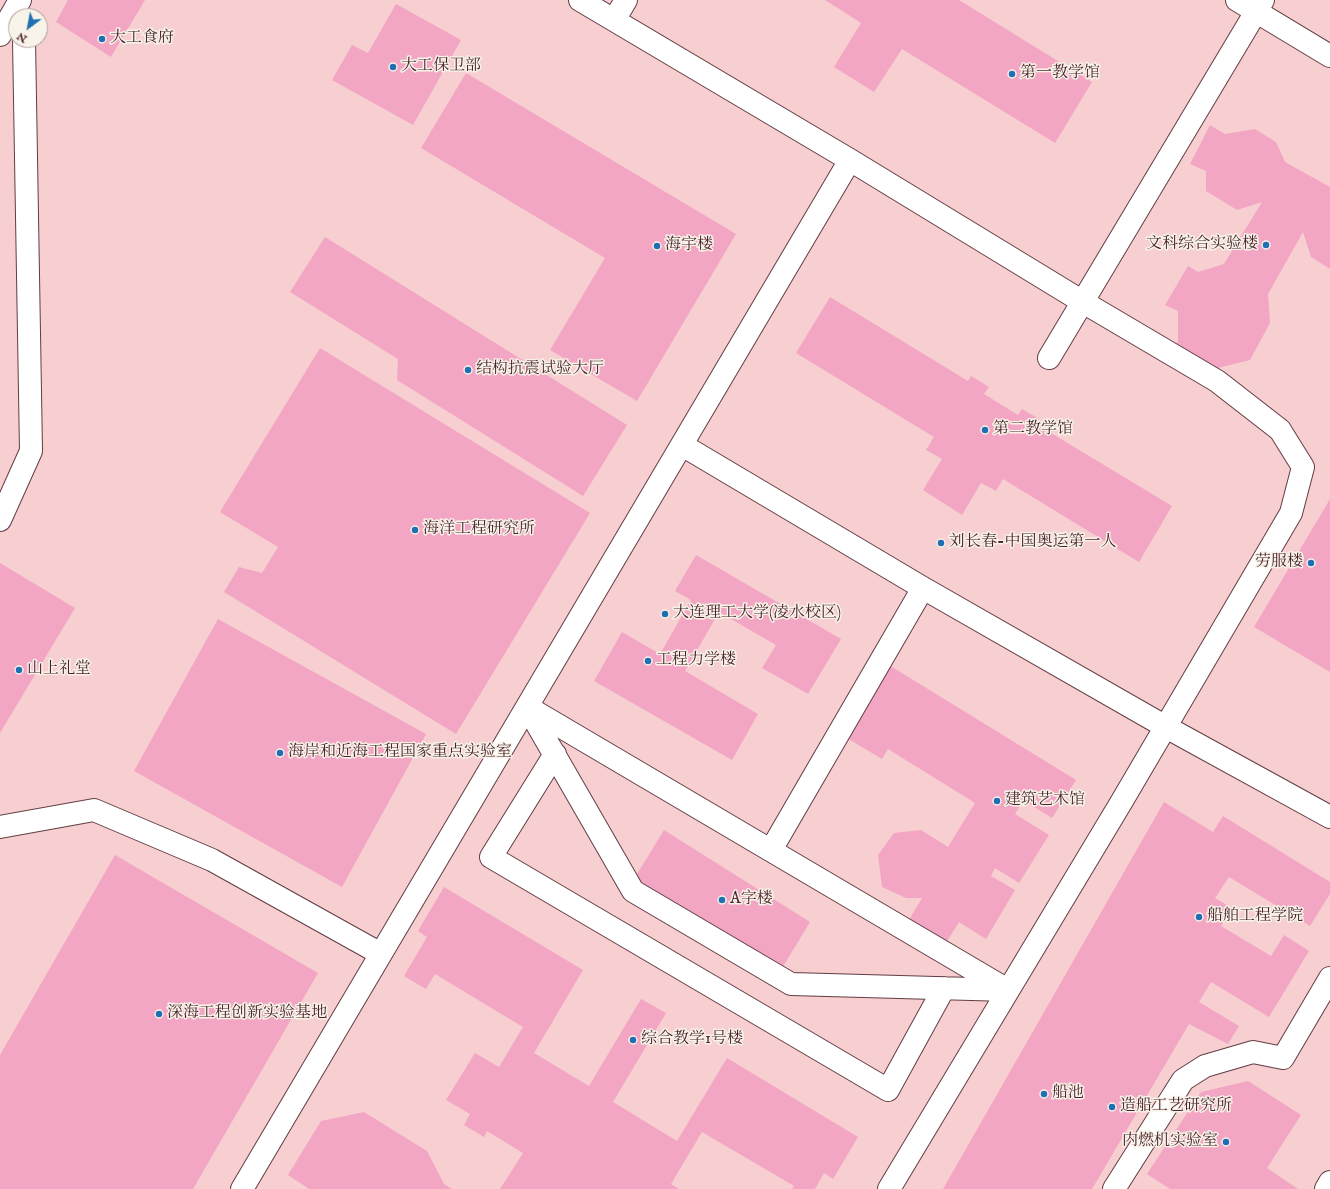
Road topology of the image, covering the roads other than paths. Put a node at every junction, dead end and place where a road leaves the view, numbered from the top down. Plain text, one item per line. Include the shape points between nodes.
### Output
1 (20, 0) edge
2 (580, 0) edge
3 (626, 0) edge
4 (1238, 0) edge
5 (1260, 6) edge
6 (614, 20) junction
7 (0, 35) edge
8 (24, 48) edge
9 (1330, 56) edge
10 (850, 160) junction
11 (1083, 302) junction
12 (1049, 358) dead end
13 (682, 445) junction
14 (0, 520) edge
15 (923, 588) junction
16 (527, 707) junction
17 (1166, 727) junction
18 (555, 754) junction
19 (1330, 817) edge
20 (0, 827) edge
21 (771, 850) junction
22 (381, 954) junction
23 (1330, 978) edge
24 (944, 988) junction
25 (1008, 990) junction
26 (1330, 1182) edge
27 (242, 1189) edge
28 (889, 1189) edge
29 (1114, 1189) edge
30 (1326, 1189) edge

1 - 7 street
2 - 6 street
3 - 6 street
4 - 5 street
5 - 9 street
5 - 11 street
6 - 10 street
8 - 14 street via 31,451
10 - 11 street
10 - 13 street
11 - 12 street
11 - 17 street via 1217,381 1280,430 1303,467 1291,513
13 - 15 street
13 - 16 street
15 - 17 street
15 - 21 street
16 - 18 street
16 - 21 street
16 - 22 street
17 - 19 street
17 - 25 street
18 - 24 street via 633,891 792,984
18 - 24 street via 491,857 888,1090
20 - 22 street via 94,810 212,860
21 - 25 street
22 - 27 street
23 - 29 street via 1283,1058 1253,1052 1205,1066 1183,1080
24 - 25 street
25 - 28 street
26 - 30 street

